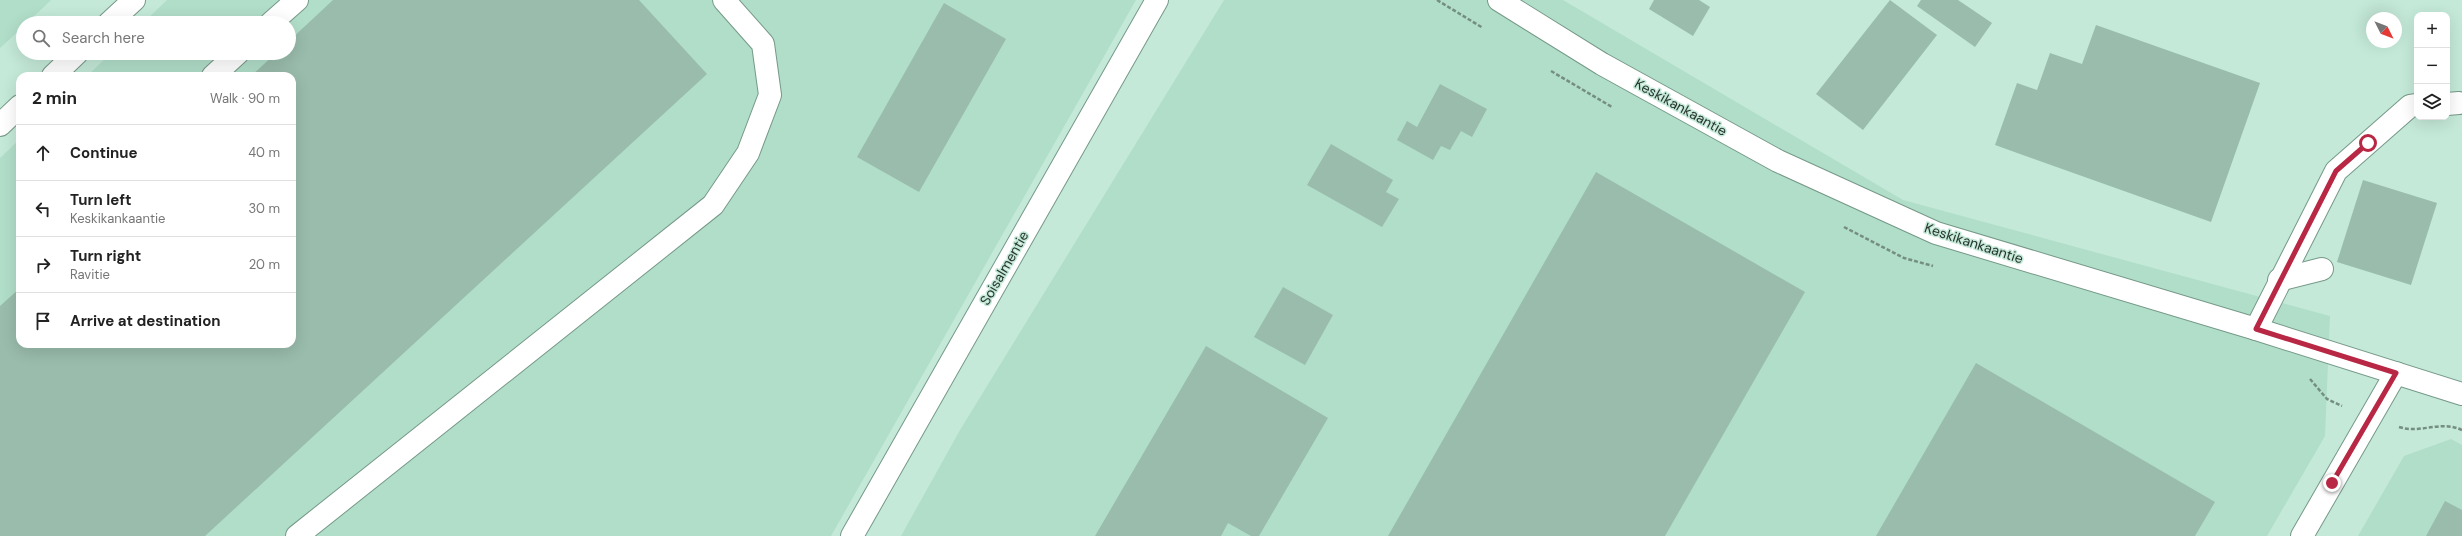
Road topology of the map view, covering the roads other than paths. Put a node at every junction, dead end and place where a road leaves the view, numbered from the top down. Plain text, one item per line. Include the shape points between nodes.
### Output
1 (134, 0) edge
2 (297, 0) edge
3 (724, 0) edge
4 (1157, 0) edge
5 (1499, 0) edge
6 (117, 16) edge
7 (279, 16) edge
8 (230, 60) edge
9 (217, 72) edge
10 (2414, 105) edge
11 (16, 110) edge
12 (0, 125) edge
13 (2322, 269) dead end
14 (2279, 280) junction
15 (2256, 329) junction
16 (2396, 373) junction
17 (2462, 394) edge
18 (297, 536) edge
19 (852, 536) edge
20 (2302, 536) edge

1 - 6 street
2 - 7 street
3 - 18 street via 763,44 770,95 748,153 713,205
4 - 19 street, Soisalmentie
5 - 15 street, Keskikankaantie via 1602,64 1778,161 1936,233
8 - 9 street
10 - 14 street via 2410,106 2336,171
11 - 12 street
13 - 14 street
14 - 15 street
15 - 16 street, Keskikankaantie
16 - 17 street, Keskikankaantie
16 - 20 street

